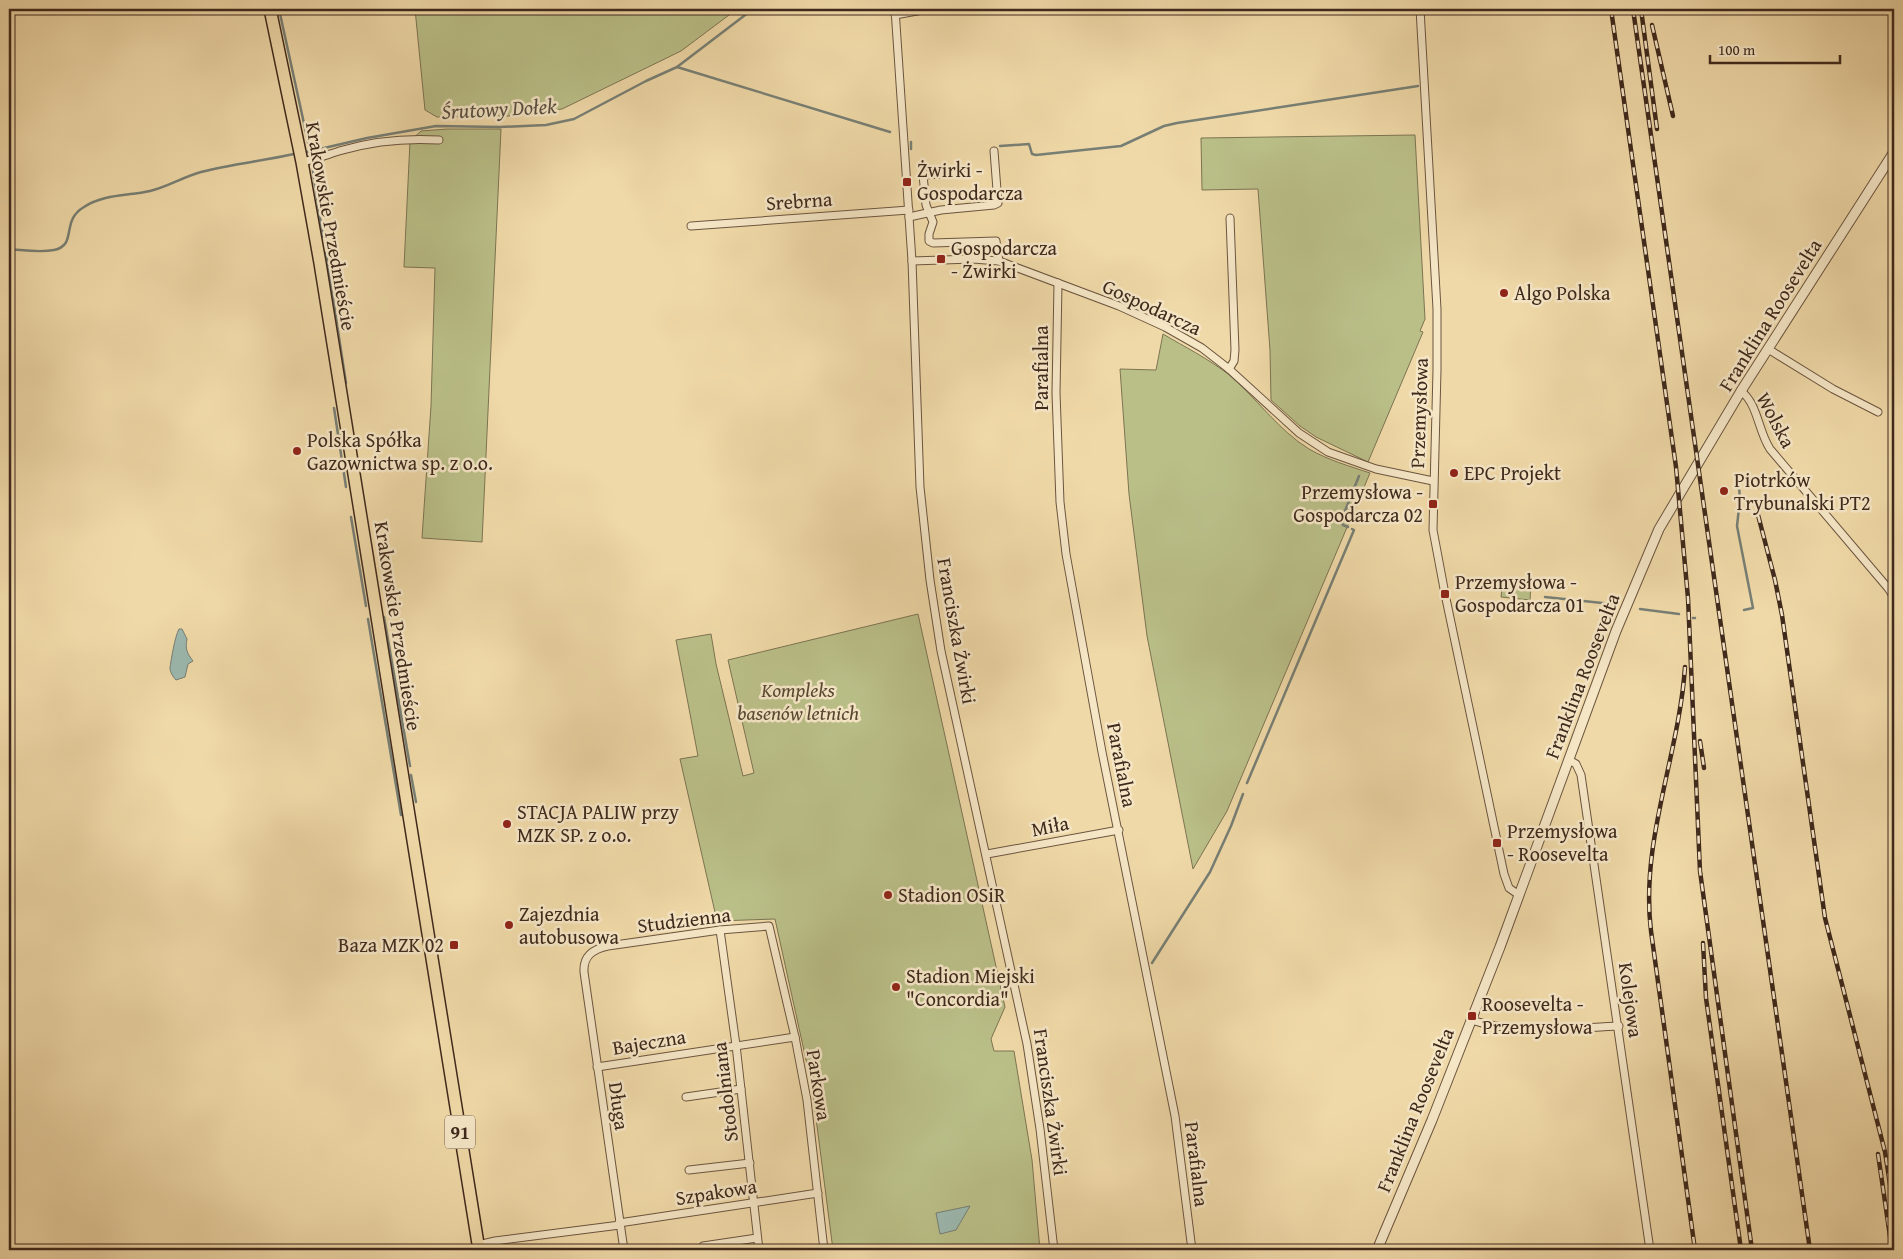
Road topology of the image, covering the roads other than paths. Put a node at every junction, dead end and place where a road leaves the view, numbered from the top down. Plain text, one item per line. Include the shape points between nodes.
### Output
1 (270, 9) edge
2 (928, 9) edge
3 (1420, 9) edge
4 (1894, 9) edge
5 (895, 12) edge
6 (1894, 16) edge
7 (438, 140) dead end
8 (994, 151) dead end
9 (1894, 152) edge
10 (302, 162) junction
11 (961, 173) dead end
12 (930, 212) junction
13 (909, 213) junction
14 (1230, 218) dead end
15 (692, 226) dead end
16 (912, 261) junction
17 (999, 261) junction
18 (1058, 283) junction
19 (1768, 349) junction
20 (1230, 369) junction
21 (1741, 391) junction
22 (1878, 412) dead end
23 (1433, 481) junction
24 (1894, 604) edge
25 (1569, 760) junction
26 (1119, 830) junction
27 (987, 854) junction
28 (1518, 895) junction
29 (769, 926) joint
30 (720, 930) junction
31 (584, 966) joint
32 (1471, 1020) junction
33 (1619, 1026) junction
34 (795, 1037) junction
35 (736, 1045) junction
36 (598, 1067) junction
37 (741, 1089) junction
38 (686, 1097) dead end
39 (750, 1163) junction
40 (689, 1170) dead end
41 (818, 1193) junction
42 (754, 1202) junction
43 (619, 1224) junction
44 (758, 1238) junction
45 (703, 1246) dead end
46 (479, 1248) edge
47 (624, 1250) edge
48 (759, 1250) edge
49 (824, 1250) edge
50 (1054, 1250) edge
51 (1192, 1250) edge
52 (1377, 1250) edge
53 (1650, 1250) edge

1 - 10 main road, Krakowskie Przedmieście / 91
2 - 5 street
3 - 23 street, Przemysłowa via 1437,309
4 - 6 street
5 - 13 street, Franciszka Żwirki
7 - 10 street via 410,138 381,142
8 - 12 street, Srebrna via 998,202
9 - 19 street, Franklina Roosevelta
10 - 46 main road, Krakowskie Przedmieście / 91
11 - 12 street via 923,175 926,205
12 - 13 street, Srebrna
12 - 17 street via 933,222 928,237 930,242 996,240
13 - 15 street, Srebrna
13 - 16 street, Franciszka Żwirki
14 - 20 street via 1235,350
16 - 17 street, Gospodarcza via 973,258
16 - 27 street, Franciszka Żwirki via 919,470 925,542 941,651
17 - 18 street, Gospodarcza
18 - 20 street, Gospodarcza via 1165,327
18 - 26 street, Parafialna via 1056,393 1060,502 1075,606
19 - 21 street, Franklina Roosevelta
19 - 22 street
20 - 23 street, Gospodarcza via 1298,433 1328,452 1368,467
21 - 24 street, Wolska via 1750,399 1770,449 1884,583
21 - 25 street, Franklina Roosevelta via 1659,529 1615,634
23 - 28 street, Przemysłowa via 1433,530 1447,604 1504,874 1509,888
25 - 28 street, Franklina Roosevelta
25 - 33 street, Kolejowa via 1576,764 1581,775
26 - 27 street, Miła
26 - 51 street, Parafialna via 1175,1116
27 - 50 street, Franciszka Żwirki via 1027,1044
28 - 32 street, Franklina Roosevelta
29 - 30 street, Studzienna
29 - 34 street, Parkowa
30 - 31 street, Studzienna via 600,947 588,955
30 - 35 street, Stodolniana
31 - 36 street, Długa
32 - 33 street via 1513,1029
32 - 52 street, Franklina Roosevelta
33 - 53 street, Kolejowa
34 - 35 street, Bajeczna
34 - 41 street, Parkowa via 807,1100
35 - 36 street, Bajeczna
35 - 37 street, Stodolniana
36 - 43 street, Długa
37 - 38 street
37 - 39 street, Stodolniana
39 - 40 street
39 - 42 street, Stodolniana
41 - 42 street, Szpakowa
41 - 49 street, Parkowa
42 - 43 street, Szpakowa
42 - 44 street, Stodolniana
43 - 46 street, Szpakowa via 495,1241
43 - 47 street, Długa
44 - 45 street
44 - 48 street, Stodolniana

